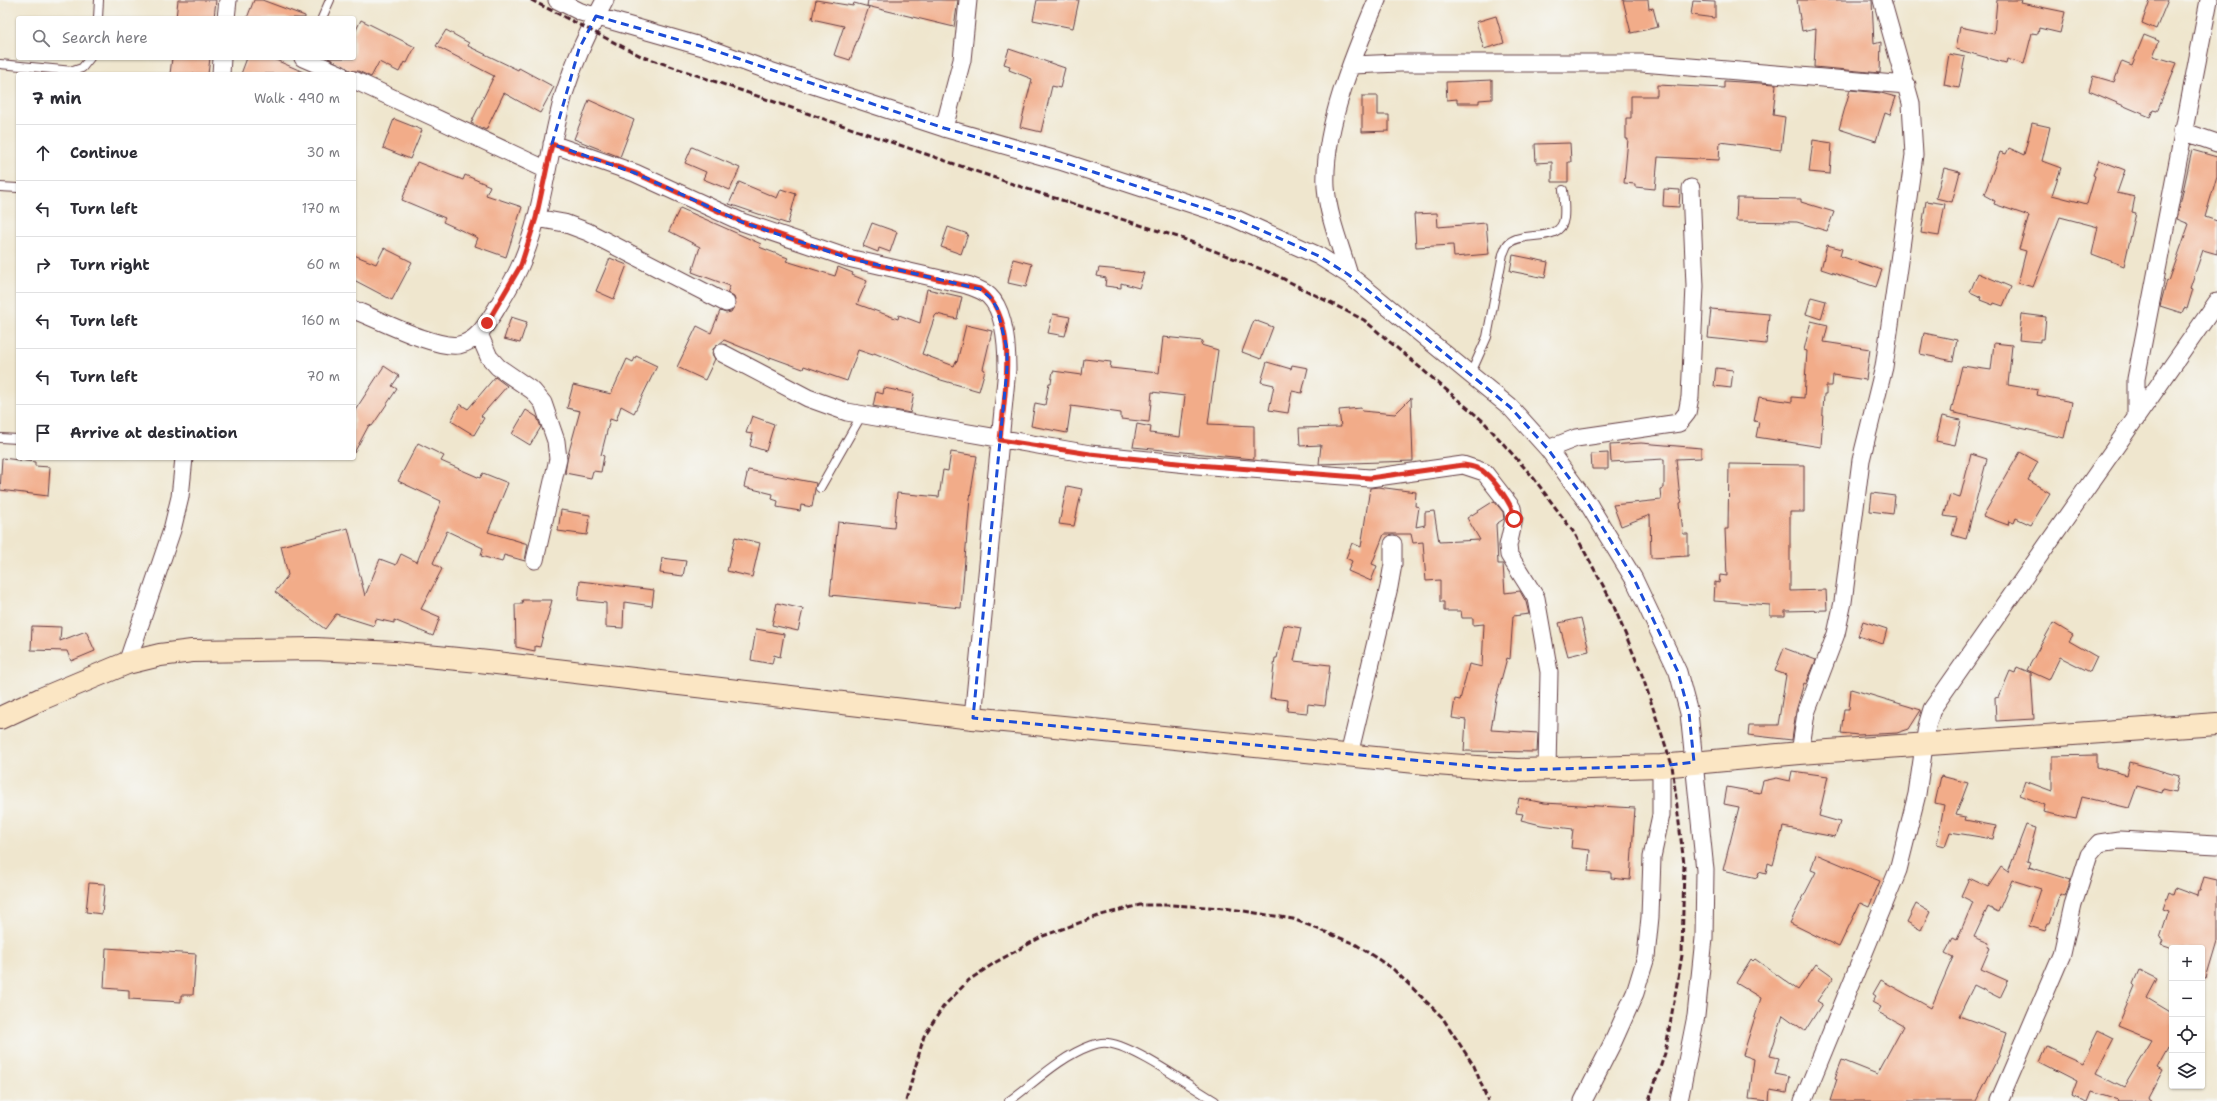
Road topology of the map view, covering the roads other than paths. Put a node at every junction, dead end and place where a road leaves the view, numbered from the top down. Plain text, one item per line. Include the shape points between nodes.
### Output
1 (99, 0) edge
2 (228, 0) edge
3 (330, 0) edge
4 (557, 0) edge
5 (605, 0) edge
6 (968, 0) edge
7 (1377, 0) edge
8 (1882, 0) edge
9 (2208, 0) edge
10 (98, 16) edge
11 (226, 16) edge
12 (323, 16) edge
13 (596, 16) junction
14 (88, 60) edge
15 (222, 60) edge
16 (308, 60) edge
17 (0, 64) edge
18 (1352, 65) junction
19 (221, 72) edge
20 (335, 72) edge
21 (356, 81) edge
22 (1907, 85) junction
23 (944, 128) junction
24 (2182, 131) junction
25 (2217, 143) edge
26 (552, 144) junction
27 (547, 170) junction
28 (0, 188) edge
29 (16, 188) edge
30 (1691, 188) dead end
31 (1564, 190) dead end
32 (536, 218) junction
33 (1349, 275) junction
34 (2217, 302) edge
35 (726, 303) dead end
36 (356, 311) edge
37 (479, 334) junction
38 (722, 353) dead end
39 (1471, 374) junction
40 (862, 416) junction
41 (2136, 418) junction
42 (0, 438) edge
43 (16, 439) edge
44 (1000, 440) junction
45 (1548, 449) junction
46 (184, 460) edge
47 (820, 488) dead end
48 (1393, 544) dead end
49 (535, 560) dead end
50 (127, 664) junction
51 (0, 718) edge
52 (973, 718) junction
53 (2217, 724) edge
54 (1925, 746) junction
55 (1800, 753) junction
56 (1350, 755) junction
57 (1694, 762) junction
58 (1661, 766) junction
59 (1548, 769) junction
60 (2217, 845) edge
61 (1009, 1101) edge
62 (1214, 1101) edge
63 (1583, 1101) edge
64 (1679, 1101) edge
65 (1803, 1101) edge
66 (1999, 1101) edge

1 - 10 lane
2 - 11 street
3 - 12 lane
4 - 13 street
5 - 13 street
6 - 23 street via 962,60
7 - 18 street
8 - 22 street
9 - 24 street
13 - 23 street via 707,48
13 - 26 street via 579,49 564,94
14 - 17 lane via 82,68 72,71
15 - 19 street
16 - 20 street
18 - 22 street via 1642,63
18 - 33 street via 1329,139 1326,164 1326,188 1332,218
21 - 27 street
22 - 55 street via 1911,103 1914,154 1884,367 1861,460 1836,634 1806,713
23 - 33 street via 1060,161 1234,218 1319,256
24 - 25 street
24 - 41 street via 2158,272 2136,379
26 - 27 street
26 - 44 street via 635,173 742,222 848,258 980,289 990,297 997,308 1007,349
27 - 32 street
28 - 29 lane
30 - 45 street via 1695,286 1687,413 1678,423 1576,438
31 - 39 lane via 1562,226 1553,233 1520,238 1509,243 1503,254 1487,337
32 - 35 street via 564,223 588,232
32 - 37 street via 521,265
33 - 39 street
34 - 41 street
36 - 37 street via 424,339 446,345 469,342
37 - 49 street via 489,357 498,367 533,391 543,403 556,442 558,459
38 - 40 street via 808,398
39 - 45 street via 1510,407
40 - 44 street via 932,426
40 - 47 lane
41 - 54 street via 1940,695 1927,726
42 - 43 lane
44 - 52 street
44 - 59 street via 1113,457 1370,478 1463,465 1484,472 1512,508 1514,519 1508,546 1509,555 1536,598 1549,672
45 - 57 street via 1589,505 1634,579 1678,672 1689,713
46 - 50 street via 180,497 172,530
48 - 56 street via 1389,587
50 - 51 street
50 - 52 street via 160,655 192,651 315,649 395,653
52 - 56 street
53 - 54 street
54 - 55 street
54 - 65 street via 1917,794 1898,870
55 - 57 street
56 - 59 street via 1517,770
57 - 58 street
57 - 64 street via 1705,870 1704,938 1696,1016
58 - 59 street
58 - 63 street via 1661,815 1652,857 1646,957 1625,1014
60 - 66 street via 2119,840 2099,843 2089,855 2057,967
61 - 62 lane via 1075,1053 1091,1045 1106,1042 1137,1054

